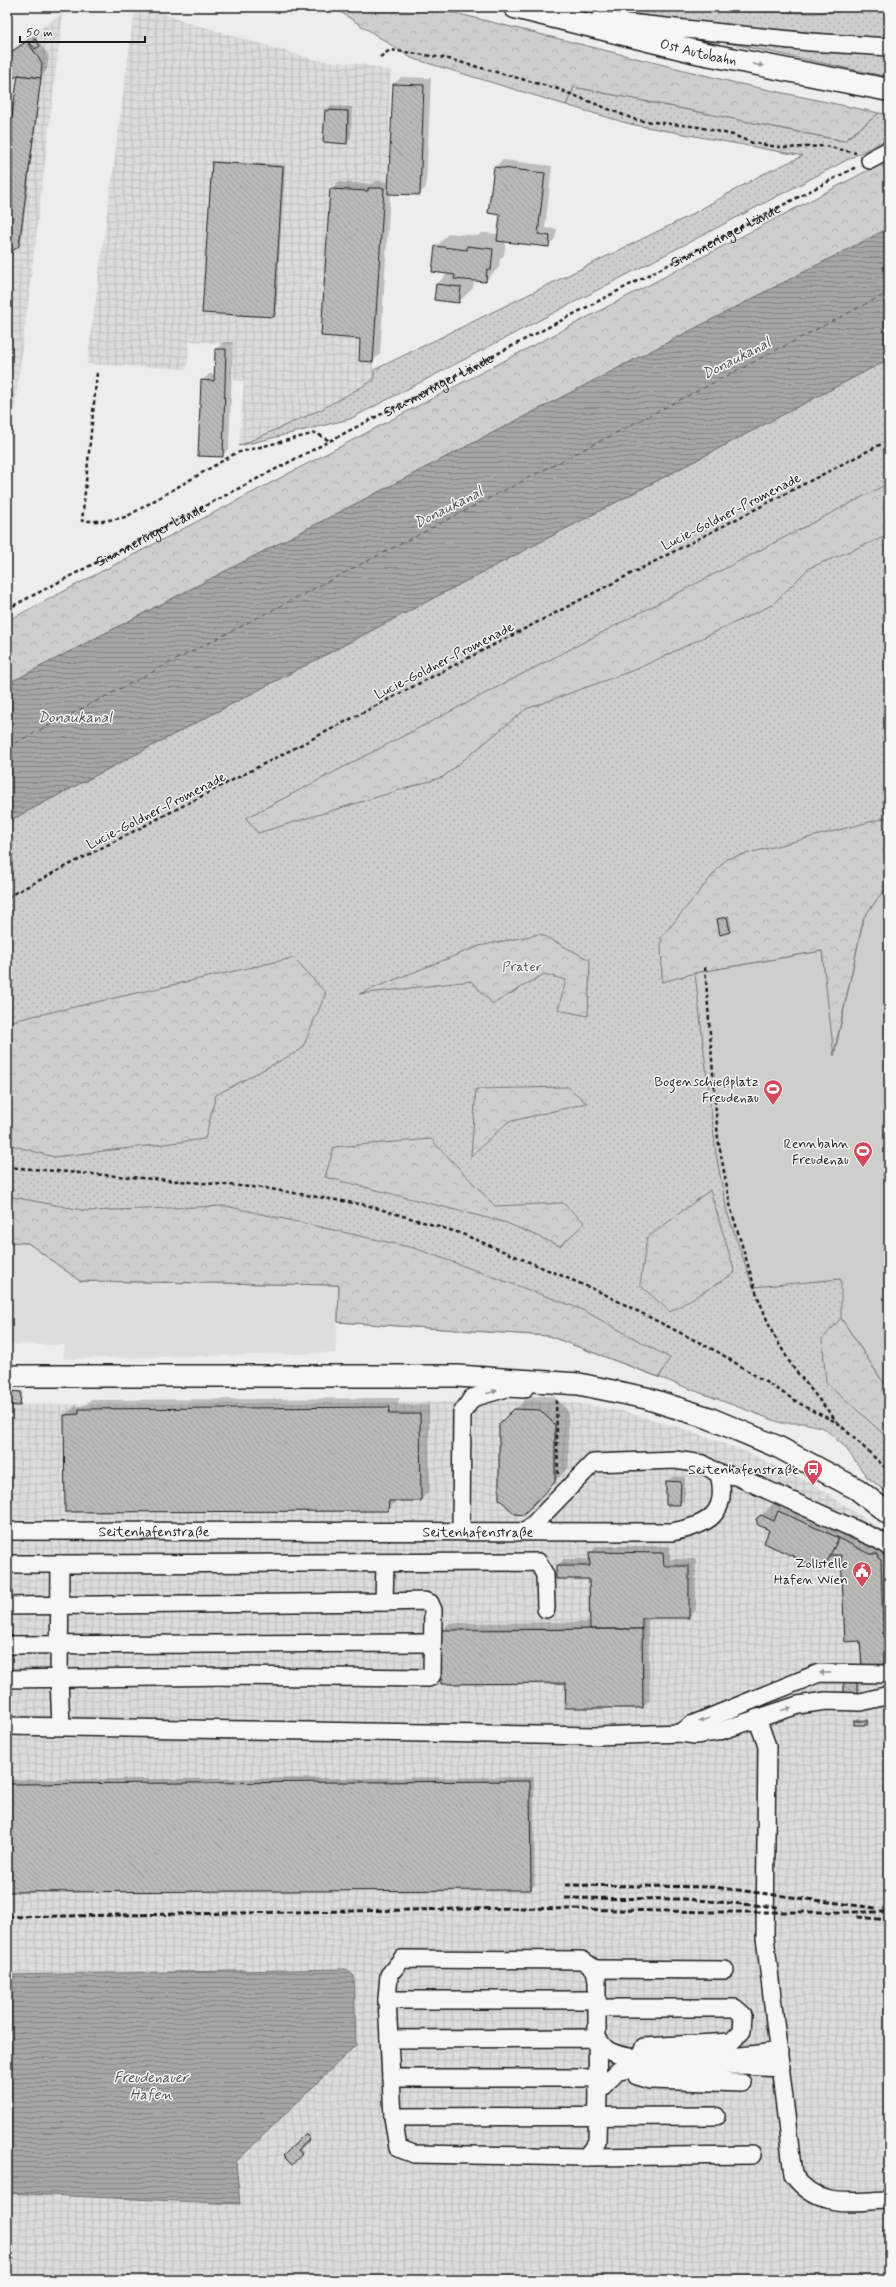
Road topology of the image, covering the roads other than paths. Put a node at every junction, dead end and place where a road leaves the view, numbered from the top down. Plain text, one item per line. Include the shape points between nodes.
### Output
1 (515, 7) edge
2 (551, 16) junction
3 (889, 48) edge
4 (886, 90) edge
5 (889, 150) edge
6 (870, 160) road end
7 (7, 1376) edge
8 (608, 1390) junction
9 (719, 1474) junction
10 (889, 1514) edge
11 (7, 1531) edge
12 (461, 1531) junction
13 (527, 1531) junction
14 (889, 1547) edge
15 (385, 1563) junction
16 (7, 1564) edge
17 (60, 1564) junction
18 (384, 1602) junction
19 (7, 1606) edge
20 (60, 1606) junction
21 (546, 1609) dead end
22 (432, 1643) junction
23 (7, 1645) edge
24 (59, 1645) junction
25 (889, 1674) edge
26 (7, 1679) edge
27 (59, 1679) junction
28 (889, 1695) edge
29 (757, 1718) junction
30 (7, 1726) edge
31 (61, 1726) junction
32 (681, 1733) junction
33 (594, 1969) junction
34 (725, 1970) dead end
35 (387, 2000) junction
36 (597, 2004) junction
37 (597, 2038) junction
38 (389, 2039) junction
39 (780, 2059) junction
40 (638, 2063) junction
41 (391, 2078) junction
42 (742, 2083) dead end
43 (597, 2084) junction
44 (597, 2116) junction
45 (716, 2116) dead end
46 (393, 2117) junction
47 (752, 2155) dead end
48 (586, 2157) junction
49 (889, 2200) edge

1 - 2 highway, Ost Autobahn
2 - 3 lane
2 -> 4 highway, Ost Autobahn via 701,53
5 - 6 lane
7 - 8 main road via 457,1376 579,1384
8 - 10 main road via 646,1398 710,1418 778,1447 857,1489
12 -> 8 lane via 462,1413 472,1398 507,1388 571,1392
9 - 13 lane via 703,1464 676,1460 593,1463
9 - 13 lane, Seitenhafenstraße via 723,1491 719,1506 710,1518 692,1528 646,1533
9 - 14 lane via 736,1476 879,1540
11 - 12 lane, Seitenhafenstraße
12 - 13 lane, Seitenhafenstraße
15 - 17 lane
15 - 18 lane
15 - 21 lane via 538,1562 545,1575
16 - 17 lane
17 - 20 lane
18 - 20 lane
18 - 22 lane via 430,1603
19 - 20 lane
20 - 24 lane
22 - 24 lane
22 - 27 lane via 432,1675 429,1678 234,1676
23 - 24 lane
24 - 27 lane
25 -> 32 lane via 819,1673 691,1725
26 - 27 lane
27 - 31 lane
29 -> 28 lane via 798,1705 826,1701 861,1702
29 - 32 lane via 717,1732 695,1735
29 - 39 lane via 767,1746 765,1937
30 - 31 lane
31 - 32 lane via 597,1736
33 - 34 lane
33 - 35 lane via 582,1960 402,1959 389,1975
33 - 36 lane
35 - 36 lane
35 - 38 lane
36 - 37 lane
36 - 40 lane via 735,2008 743,2015 742,2031 731,2042 644,2046
37 - 38 lane
37 - 40 lane via 608,2051
37 - 43 lane
38 - 41 lane
39 - 40 lane via 742,2057
39 - 49 lane via 793,2175 803,2188 814,2196 834,2202
40 - 42 lane via 637,2076 650,2080
40 - 43 lane
41 - 43 lane
41 - 46 lane
43 - 44 lane
44 - 45 lane
44 - 46 lane
44 - 48 lane via 597,2142
46 - 48 lane via 398,2148 414,2154
47 - 48 lane

